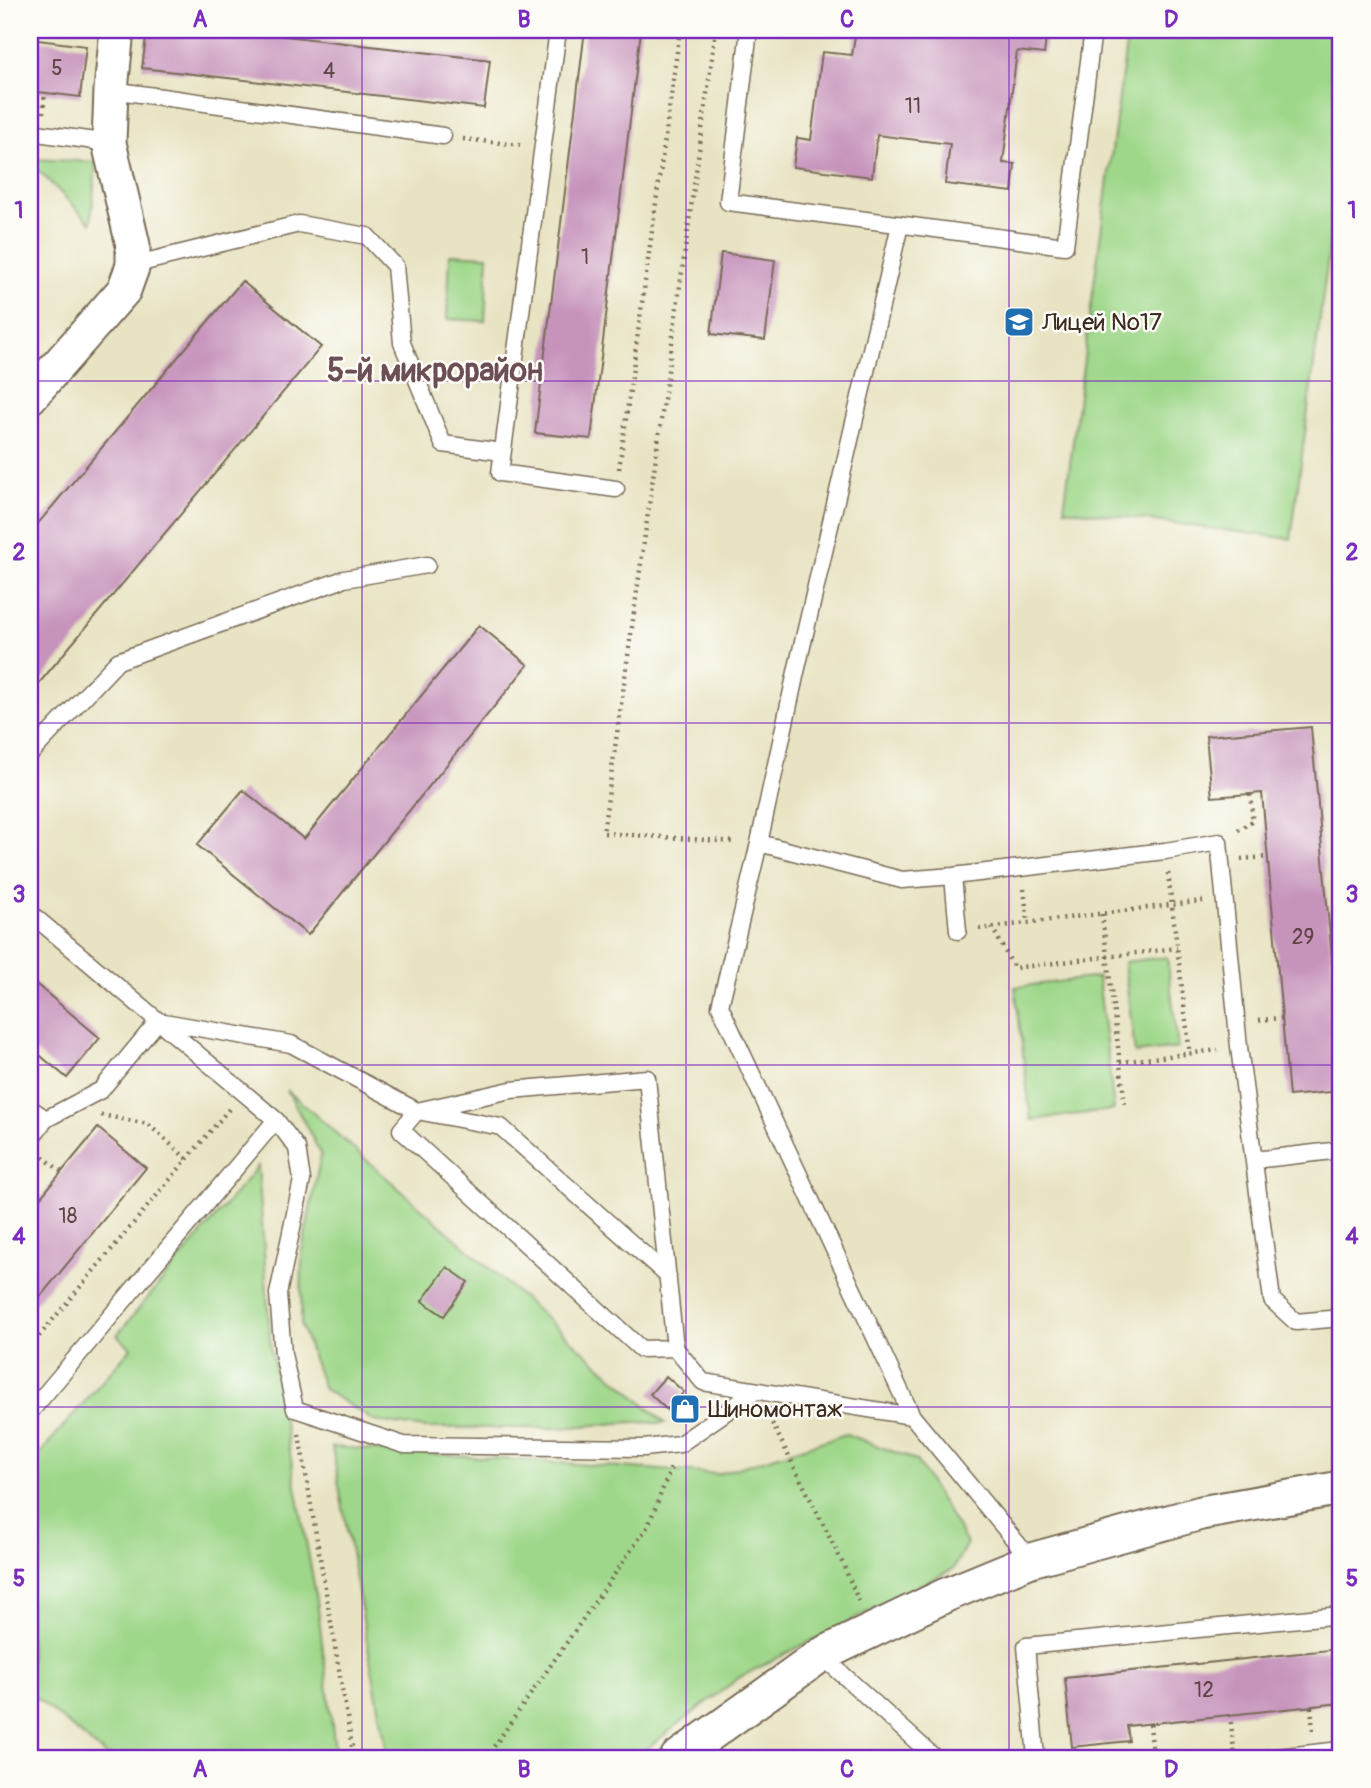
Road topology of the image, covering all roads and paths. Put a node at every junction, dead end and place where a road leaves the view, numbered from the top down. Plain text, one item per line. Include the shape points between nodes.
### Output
1 (117, 30) edge
2 (558, 30) edge
3 (680, 30) edge
4 (716, 30) edge
5 (749, 30) edge
6 (1093, 30) edge
7 (111, 90) junction
8 (30, 132) edge
9 (443, 136) joint
10 (109, 143) junction
11 (542, 148) junction
12 (693, 196) junction
13 (702, 197) dead end
14 (900, 225) junction
15 (133, 265) junction
16 (30, 397) edge
17 (502, 452) junction
18 (616, 489) joint
19 (427, 565) dead end
20 (30, 754) edge
21 (1250, 794) dead end
22 (1219, 842) junction
23 (759, 843) junction
24 (1165, 851) junction
25 (1021, 869) junction
26 (953, 876) junction
27 (1225, 898) junction
28 (1171, 905) junction
29 (30, 913) edge
30 (1102, 914) junction
31 (1028, 923) junction
32 (992, 927) junction
33 (958, 931) joint
34 (1177, 948) junction
35 (1107, 956) junction
36 (158, 1021) junction
37 (1240, 1048) junction
38 (36, 1052) dead end
39 (1189, 1054) junction
40 (30, 1059) edge
41 (1120, 1062) junction
42 (243, 1093) junction
43 (1125, 1105) dead end
44 (30, 1108) edge
45 (417, 1111) junction
46 (94, 1113) dead end
47 (46, 1119) junction
48 (276, 1120) junction
49 (33, 1145) edge
50 (1341, 1150) edge
51 (41, 1155) junction
52 (187, 1159) junction
53 (1254, 1160) junction
54 (30, 1169) edge
55 (62, 1172) dead end
56 (668, 1276) junction
57 (1341, 1318) edge
58 (30, 1347) edge
59 (675, 1348) junction
60 (757, 1391) junction
61 (295, 1409) junction
62 (30, 1412) edge
63 (912, 1416) junction
64 (680, 1444) junction
65 (1341, 1488) edge
66 (1031, 1560) junction
67 (859, 1599) dead end
68 (1341, 1615) edge
69 (821, 1655) junction
70 (1230, 1715) dead end
71 (1150, 1724) dead end
72 (1341, 1749) edge
73 (354, 1758) edge
74 (486, 1758) edge
75 (677, 1758) edge
76 (935, 1758) edge
77 (1036, 1758) edge
78 (1153, 1758) edge
79 (1235, 1758) edge
80 (1268, 1758) edge

1 - 7 street
2 - 11 lane
3 - 18 path
4 - 12 path
5 - 14 lane via 728,202
6 - 14 lane via 1065,246
7 - 9 lane
7 - 10 street
8 - 10 lane
9 - 11 path
10 - 15 street via 133,245
11 - 17 lane
12 - 13 path
12 - 23 path via 603,833
14 - 23 lane
15 - 16 street via 124,290
15 - 17 lane via 299,224 367,236 394,266 402,343 443,444
17 - 18 lane via 500,473
19 - 20 lane via 344,579 118,661
21 - 22 path via 1252,821
22 - 24 lane
22 - 27 lane
23 - 26 lane via 902,880
23 - 63 lane via 720,1006
24 - 25 lane
24 - 28 path
25 - 26 lane
25 - 31 path
26 - 33 lane
27 - 28 path
27 - 37 lane
28 - 30 path
28 - 34 path
29 - 36 lane
30 - 31 path
30 - 35 path
31 - 32 path
32 - 33 path
32 - 35 path via 1014,968
34 - 35 path
34 - 39 path
35 - 41 path
36 - 42 lane
36 - 45 lane via 291,1044
36 - 47 lane via 101,1090
37 - 39 path
37 - 53 lane
38 - 40 path
39 - 41 path
41 - 43 path
42 - 48 lane
42 - 52 path
44 - 47 lane
45 - 56 lane via 501,1127
45 - 56 lane via 511,1090 648,1078
45 - 59 lane via 401,1130 411,1140 641,1349
46 - 52 path via 148,1124
47 - 49 lane
48 - 61 lane via 298,1148 302,1180 278,1294 283,1354
48 - 62 lane
49 - 51 path
50 - 53 lane
51 - 54 path
51 - 55 path
52 - 58 path
53 - 57 lane via 1272,1300 1296,1322
56 - 59 lane
59 - 60 lane via 703,1382
60 - 63 lane
60 - 64 lane
60 - 67 path
61 - 64 lane via 404,1445 644,1448
61 - 73 path
63 - 66 lane
64 - 74 path via 648,1526
65 - 66 street via 1202,1513
66 - 69 street
68 - 77 lane via 1026,1646
69 - 75 street
69 - 76 lane
70 - 79 path
71 - 78 path
72 - 80 lane

